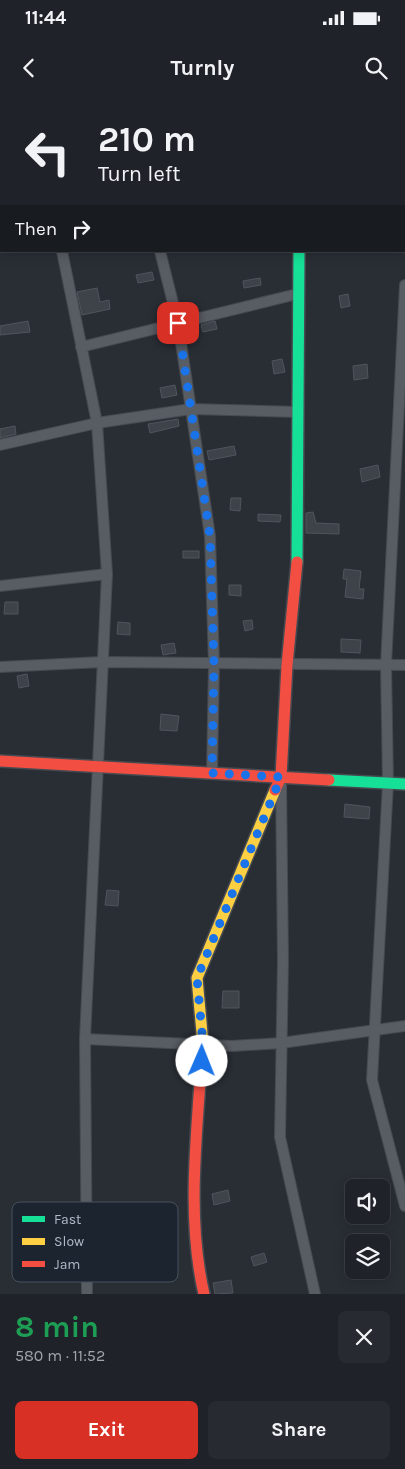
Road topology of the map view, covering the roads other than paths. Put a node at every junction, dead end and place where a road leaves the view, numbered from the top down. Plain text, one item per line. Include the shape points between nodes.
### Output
1 (62, 252) edge
2 (160, 252) edge
3 (299, 252) edge
4 (405, 285) edge
5 (297, 294) junction
6 (178, 323) junction
7 (81, 347) junction
8 (191, 409) junction
9 (298, 412) junction
10 (97, 423) junction
11 (0, 445) edge
12 (107, 574) junction
13 (0, 586) edge
14 (102, 662) junction
15 (214, 664) junction
16 (287, 665) junction
17 (386, 665) junction
18 (405, 665) edge
19 (0, 667) edge
20 (0, 762) edge
21 (98, 766) junction
22 (212, 773) junction
23 (281, 777) junction
24 (388, 783) junction
25 (405, 784) edge
26 (405, 1026) edge
27 (375, 1030) junction
28 (85, 1039) junction
29 (281, 1042) junction
30 (203, 1044) junction
31 (86, 1202) edge
32 (405, 1206) edge
33 (204, 1294) edge
34 (315, 1294) edge

1 - 7 street
2 - 6 street
3 - 5 street
4 - 17 street
5 - 6 street
5 - 9 street
6 - 7 street
6 - 8 street
7 - 10 street
8 - 9 street
8 - 10 street
8 - 15 street via 210,536
9 - 16 street via 297,571
10 - 11 street
10 - 12 street
12 - 13 street
12 - 14 street
14 - 15 street
14 - 19 street
14 - 21 street
15 - 16 street
15 - 22 street
16 - 17 street
16 - 23 street
17 - 18 street
17 - 24 street
20 - 21 street
21 - 22 street
21 - 28 street
22 - 23 street
23 - 24 street
23 - 29 street
23 - 30 street via 197,978
24 - 25 street
24 - 27 street
26 - 27 street
27 - 29 street
27 - 32 street via 372,1080
28 - 30 street
28 - 31 street
29 - 30 street via 232,1046
29 - 34 street via 280,1137
30 - 33 street via 195,1164 197,1264

